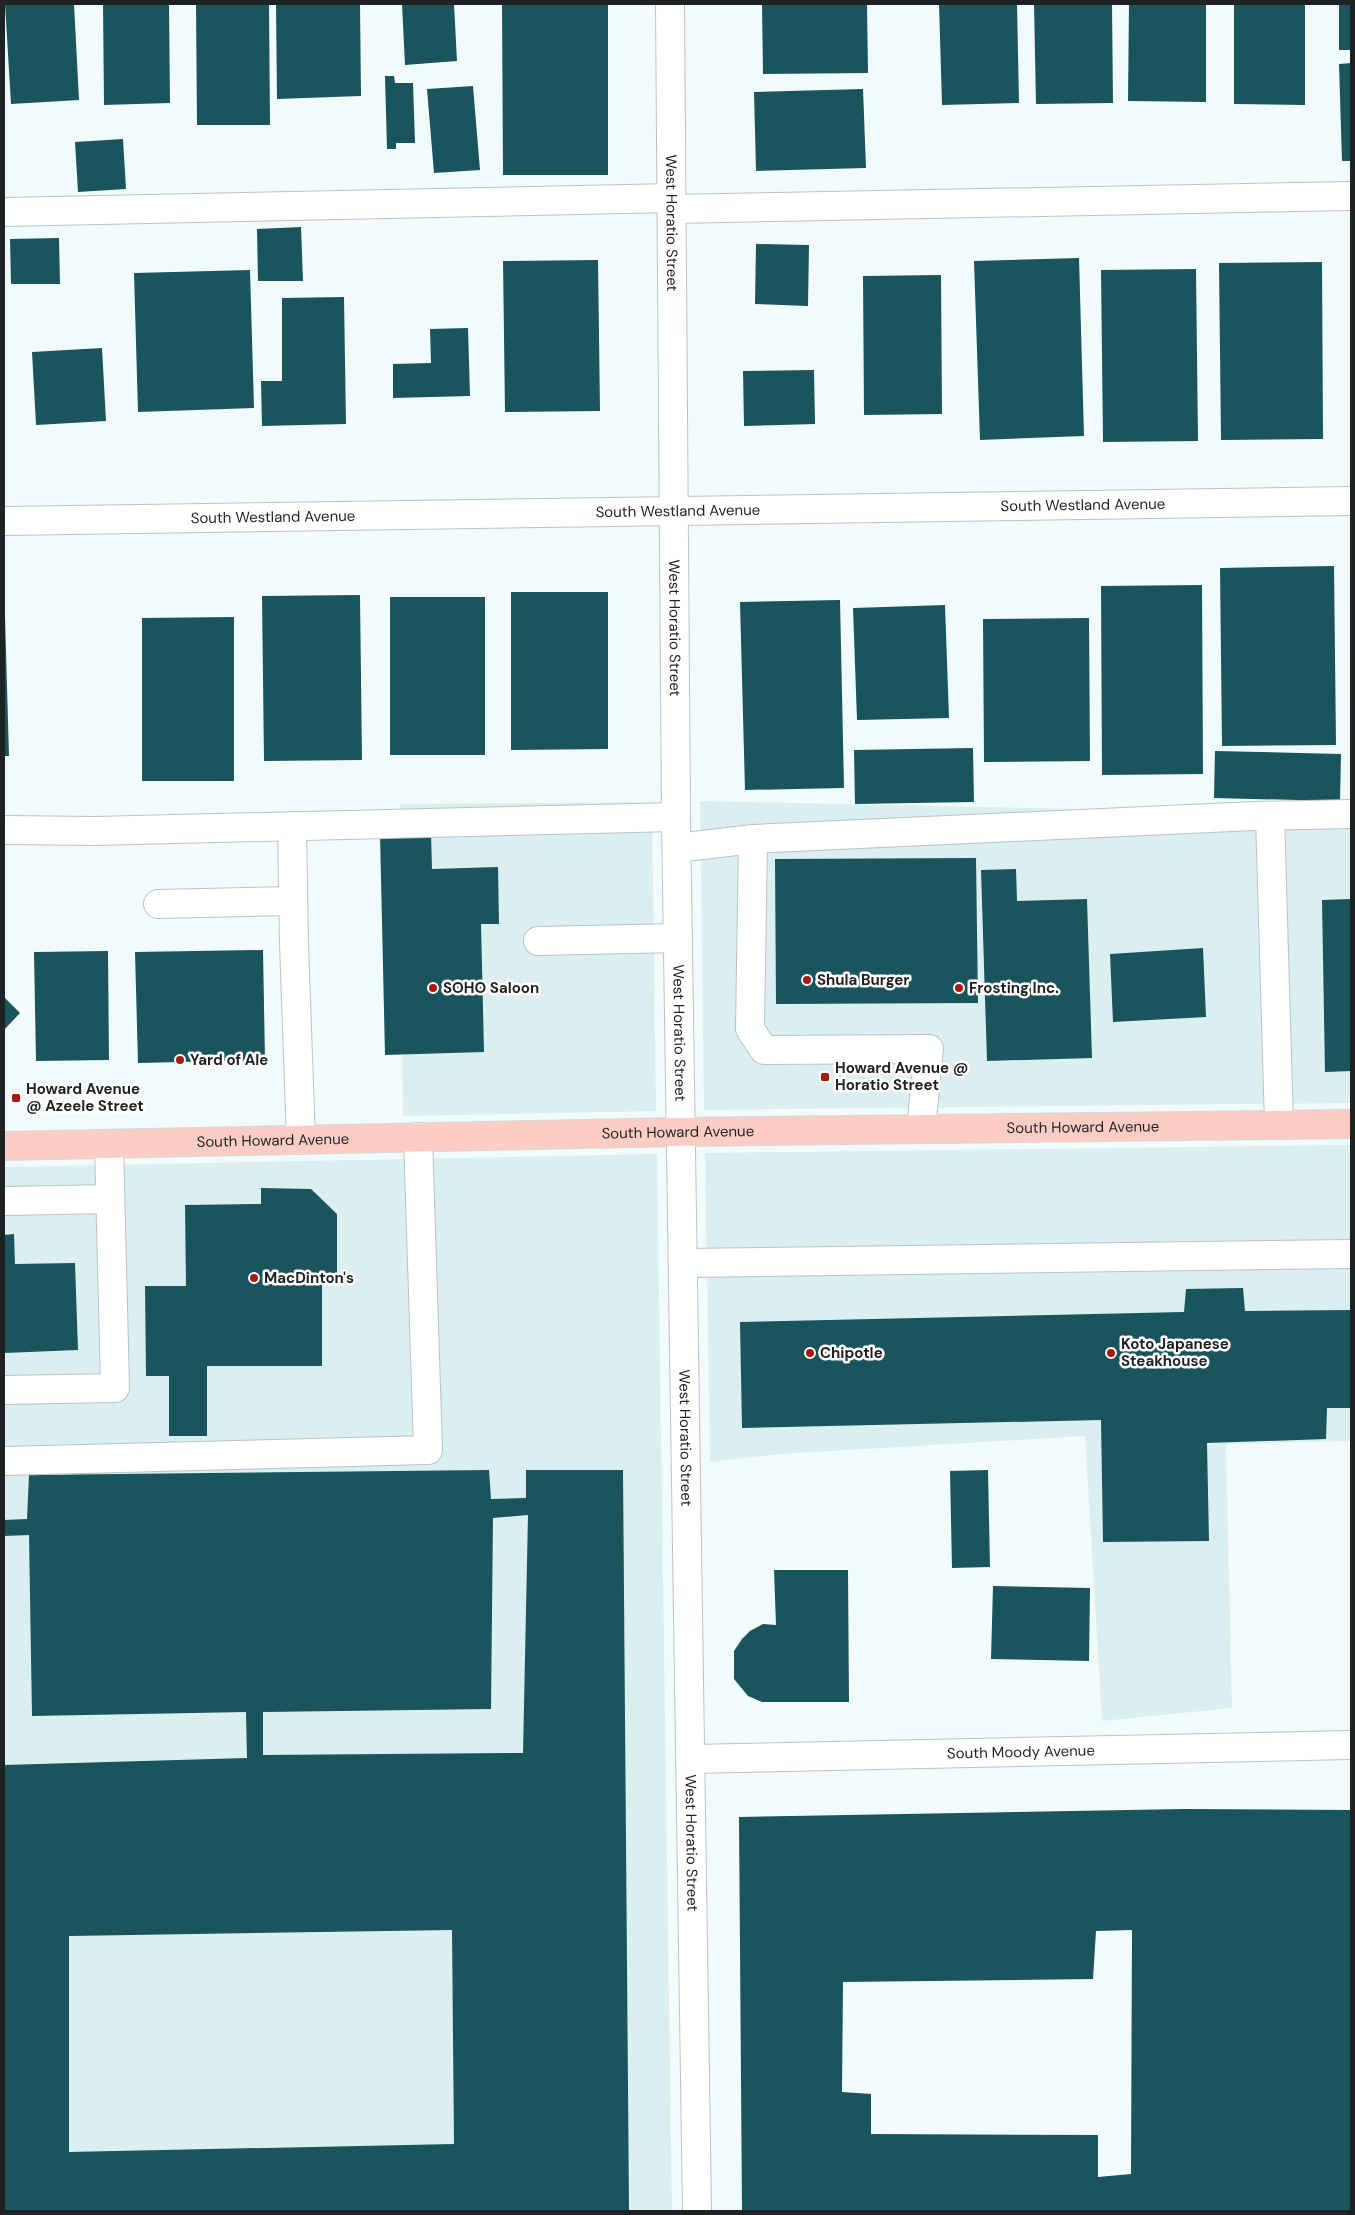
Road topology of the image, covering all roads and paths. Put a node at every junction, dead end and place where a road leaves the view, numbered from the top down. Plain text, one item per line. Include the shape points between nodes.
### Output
1 (670, 4) edge
2 (1351, 196) edge
3 (671, 203) junction
4 (4, 212) edge
5 (1351, 502) edge
6 (674, 513) junction
7 (4, 521) edge
8 (1351, 814) edge
9 (1270, 816) junction
10 (676, 817) junction
11 (292, 826) junction
12 (4, 830) edge
13 (753, 839) junction
14 (678, 848) junction
15 (293, 901) junction
16 (158, 904) dead end
17 (678, 938) junction
18 (538, 940) dead end
19 (1279, 1124) junction
20 (1351, 1124) edge
21 (921, 1129) junction
22 (680, 1132) junction
23 (418, 1137) junction
24 (301, 1140) junction
25 (110, 1144) junction
26 (4, 1146) edge
27 (110, 1199) junction
28 (4, 1201) edge
29 (1351, 1254) edge
30 (683, 1263) junction
31 (4, 1390) edge
32 (4, 1461) edge
33 (1351, 1745) edge
34 (691, 1759) junction
35 (696, 2211) edge

1 - 3 street, West Horatio Street
2 - 3 street
3 - 4 street
3 - 6 street, West Horatio Street
5 - 6 street, South Westland Avenue
6 - 7 street, South Westland Avenue
6 - 10 street, West Horatio Street
8 - 9 street
9 - 13 street
9 - 19 street
10 - 11 street
10 - 14 street, West Horatio Street
11 - 12 street
11 - 15 street
13 - 14 street
13 - 21 street via 750,1029 764,1050 929,1049
14 - 17 street, West Horatio Street
15 - 16 street
15 - 24 street
17 - 18 street
17 - 22 street, West Horatio Street
19 - 20 main road, South Howard Avenue
19 - 21 main road, South Howard Avenue
21 - 22 main road, South Howard Avenue
22 - 23 main road, South Howard Avenue
22 - 30 street, West Horatio Street
23 - 24 main road, South Howard Avenue
23 - 32 street via 428,1450
24 - 25 main road, South Howard Avenue
25 - 26 main road, South Howard Avenue
25 - 27 street
27 - 28 street
27 - 31 street via 115,1388
29 - 30 street
30 - 34 street, West Horatio Street
33 - 34 street, South Moody Avenue
34 - 35 street, West Horatio Street

